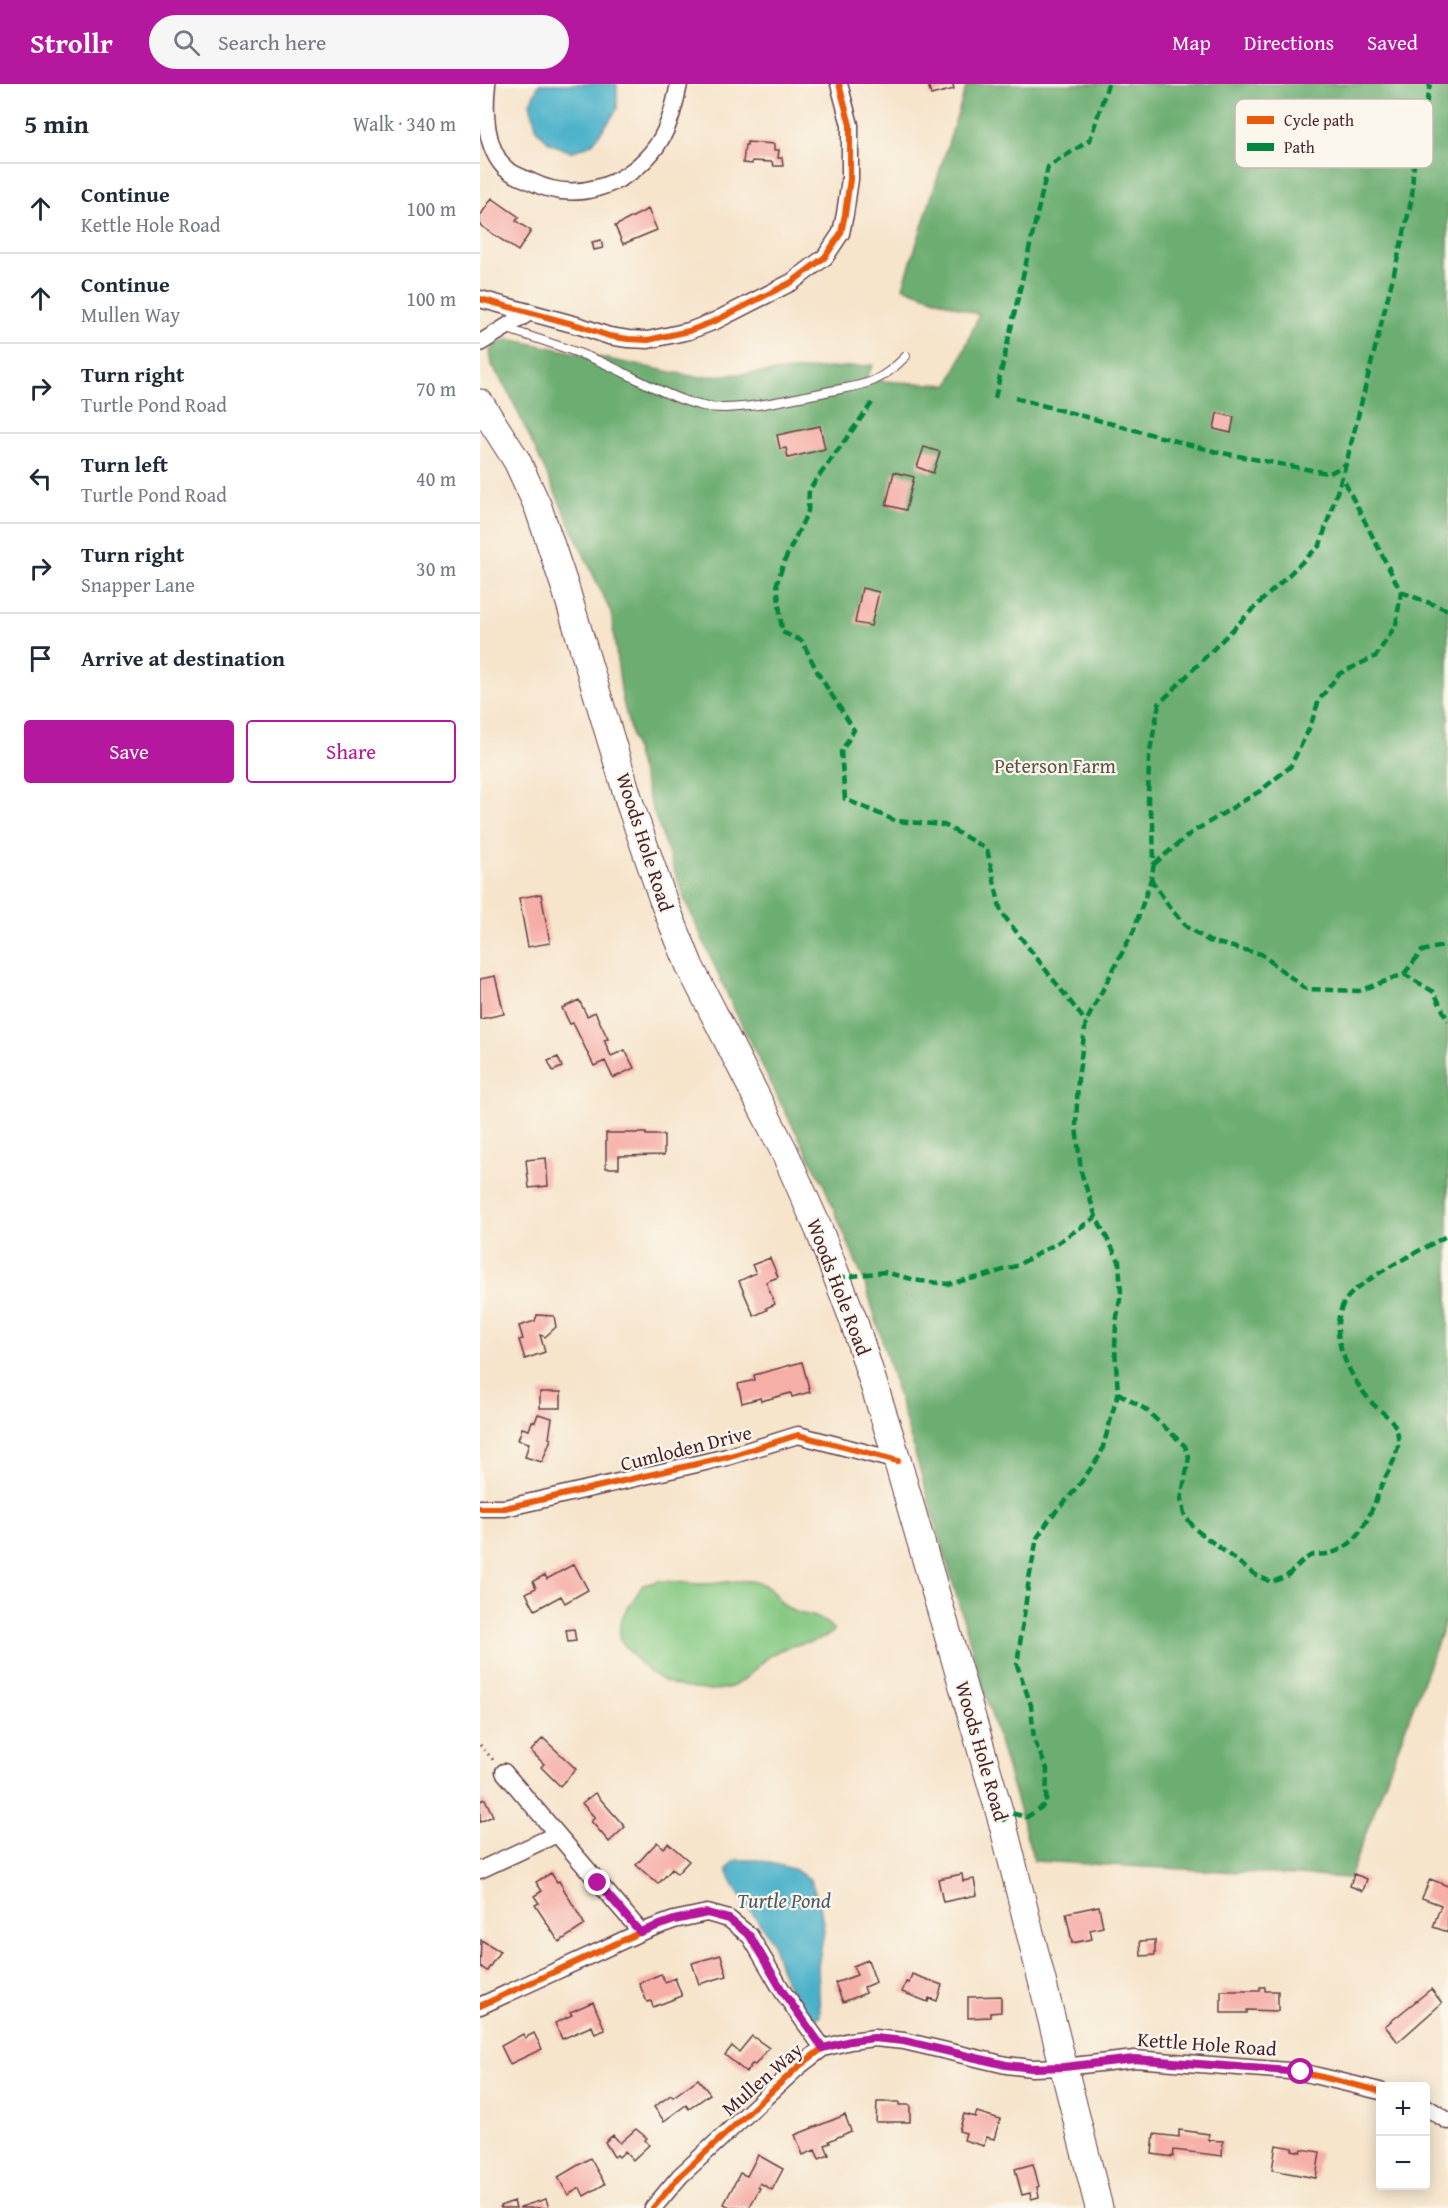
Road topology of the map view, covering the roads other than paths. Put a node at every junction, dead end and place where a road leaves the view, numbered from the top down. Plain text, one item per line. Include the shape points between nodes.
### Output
1 (487, 84) edge
2 (679, 84) edge
3 (839, 84) edge
4 (480, 299) edge
5 (530, 312) junction
6 (503, 328) junction
7 (480, 344) edge
8 (906, 356) dead end
9 (480, 403) edge
10 (898, 1461) junction
11 (480, 1509) edge
12 (504, 1772) road end
13 (557, 1834) junction
14 (480, 1870) edge
15 (640, 1932) junction
16 (480, 2006) edge
17 (823, 2048) junction
18 (1064, 2067) junction
19 (1376, 2090) edge
20 (1430, 2110) edge
21 (1448, 2121) edge
22 (653, 2208) edge
23 (1099, 2208) edge

1 - 2 street via 485,104 490,143 504,168 552,190 569,192 601,187 652,152 668,125
3 - 5 street via 850,125 850,179 845,214 834,244 805,274 715,321 667,337 628,339
4 - 5 street
5 - 6 street
6 - 7 street
6 - 8 lane via 597,360 704,406 776,402 873,383
9 - 10 highway, Woods Hole Road via 517,461 538,507 663,900 690,967 784,1151 819,1230 860,1340
10 - 11 street, Cumloden Drive via 798,1435 727,1457 505,1508
10 - 18 highway, Woods Hole Road via 1002,1821
12 - 13 street
13 - 14 street
13 - 15 street
15 - 16 street
15 - 17 street via 707,1913 729,1919 750,1936
17 - 18 street, Mullen Way via 874,2038 904,2041 1006,2065
17 - 22 street, Mullen Way via 756,2104 680,2176
18 - 19 street, Kettle Hole Road via 1134,2059 1301,2072
18 - 23 highway, Woods Hole Road
20 - 21 street

